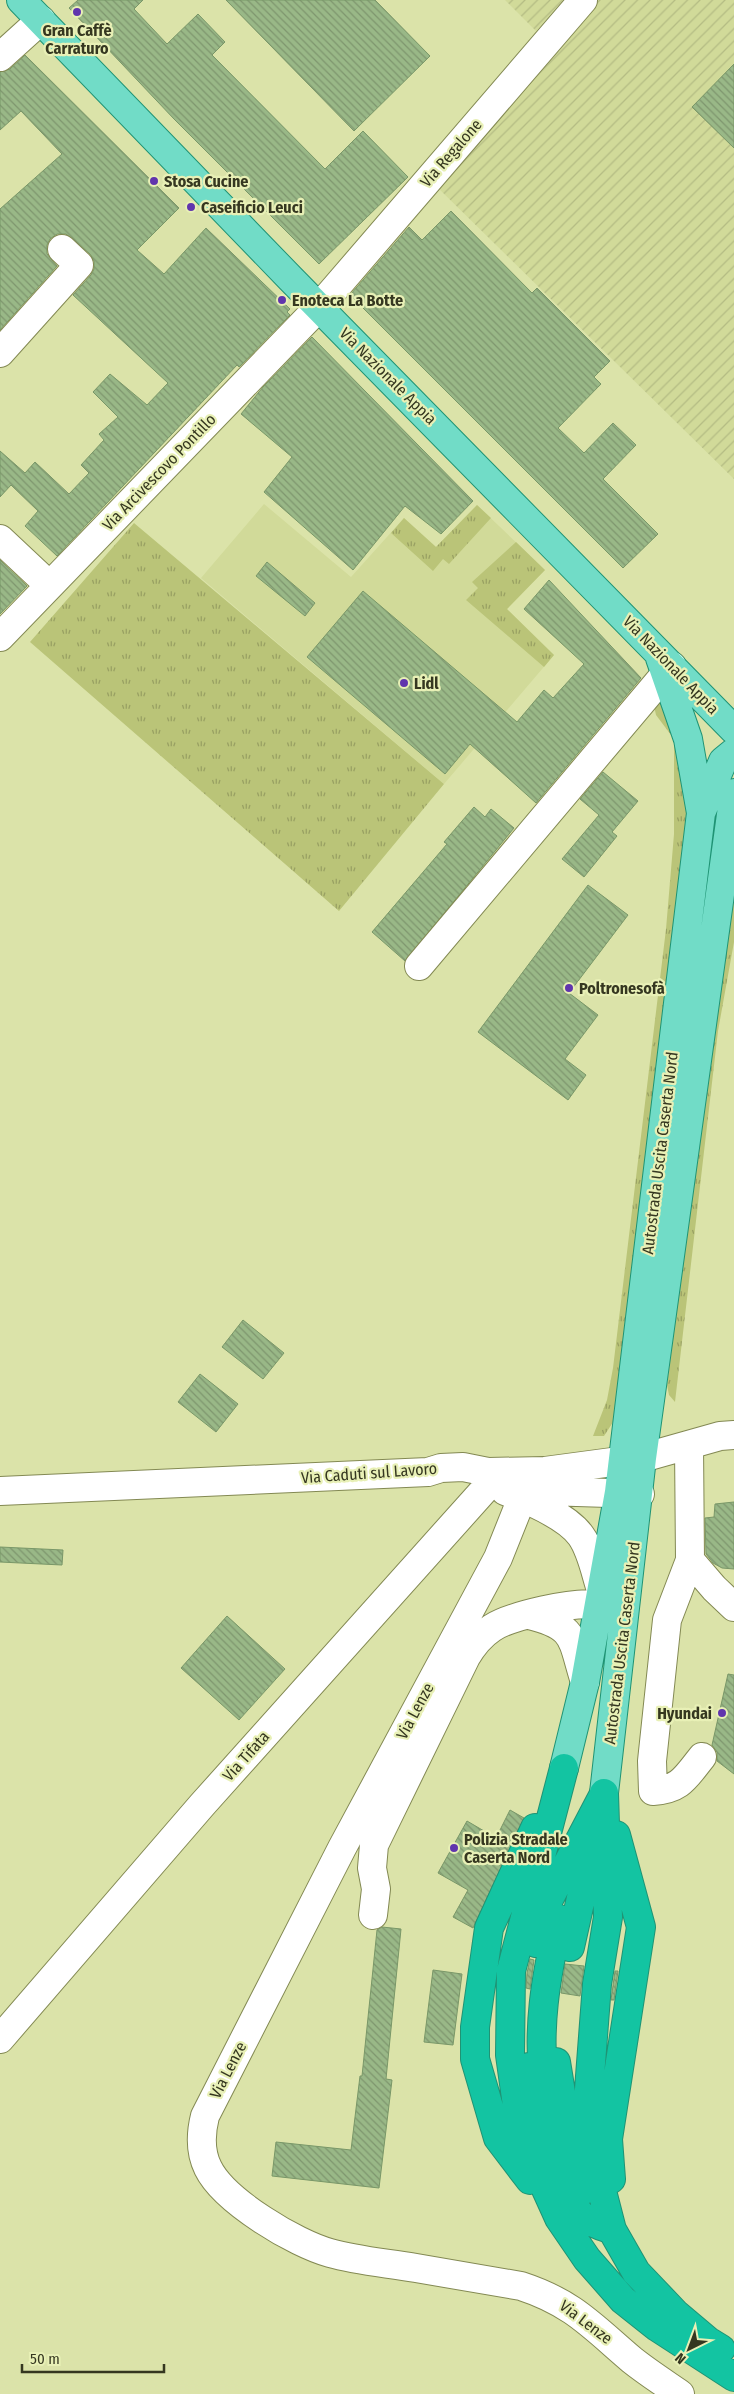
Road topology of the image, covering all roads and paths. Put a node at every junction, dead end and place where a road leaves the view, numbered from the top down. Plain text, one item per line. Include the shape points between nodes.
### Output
1 (21, 0) edge
2 (583, 0) edge
3 (41, 20) junction
4 (0, 57) edge
5 (62, 249) dead end
6 (319, 307) junction
7 (0, 353) edge
8 (0, 539) edge
9 (48, 585) junction
10 (0, 637) edge
11 (665, 663) junction
12 (734, 730) edge
13 (734, 752) edge
14 (734, 792) edge
15 (701, 813) junction
16 (734, 858) edge
17 (720, 890) junction
18 (418, 966) dead end
19 (734, 1435) edge
20 (689, 1445) junction
21 (625, 1477) junction
22 (515, 1485) junction
23 (0, 1491) edge
24 (690, 1560) junction
25 (599, 1596) junction
26 (734, 1607) edge
27 (528, 1615) junction
28 (584, 1682) junction
29 (702, 1757) dead end
30 (564, 1768) joint
31 (604, 1793) junction
32 (373, 1914) dead end
33 (0, 2039) edge
34 (612, 2230) junction
35 (734, 2356) edge
36 (734, 2377) edge
37 (680, 2394) edge

1 - 3 main road, Via Nazionale Appia
2 - 6 street, Via Regalone
3 - 4 street
3 - 6 main road, Via Nazionale Appia
5 - 7 street via 79,265
6 - 9 street, Via Arcivescovo Pontillo
6 - 11 main road, Via Nazionale Appia
8 - 9 street
9 - 10 street, Via Arcivescovo Pontillo
11 - 12 main road, Via Nazionale Appia
11 - 15 main road via 688,739
11 - 18 street
13 - 15 main road via 724,762
14 - 17 main road, Autostrada Uscita Caserta Nord
15 - 21 main road, Autostrada Uscita Caserta Nord
16 - 17 main road
17 - 21 main road, Autostrada Uscita Caserta Nord
19 - 20 street
20 - 21 street
20 - 24 street
21 - 22 street
21 - 25 main road, Autostrada Uscita Caserta Nord
21 - 31 main road, Autostrada Uscita Caserta Nord via 628,1598
22 - 23 street, Via Caduti sul Lavoro via 463,1468 441,1468 428,1472
22 - 25 street, Autostrada Uscita Caserta Nord via 582,1536
22 - 33 street, Via Tifata via 202,1804
22 - 37 street, Via Lenze via 498,1558 342,1848 205,2116 203,2153 208,2169 223,2186 257,2216 295,2239 331,2254 521,2286 541,2293 570,2307 634,2361
24 - 26 street
24 - 29 street via 667,1620 652,1761 653,1791 669,1790 683,1780
25 - 27 street
25 - 28 main road, Autostrada Uscita Caserta Nord
25 - 31 street via 616,1623 593,1776
27 - 28 street via 565,1629 571,1637
27 - 32 street via 492,1628 476,1641 466,1657 374,1845 372,1868 376,1890
28 - 30 main road, Autostrada Uscita Caserta Nord
30 - 36 highway via 510,1971 510,2055 521,2134 559,2218 623,2300 657,2327
31 - 34 highway via 608,1917 597,1984 586,2129
31 - 34 highway via 563,1979 556,2063 575,2166 590,2201
31 - 34 highway via 548,1901 528,1974 528,2058 547,2147 564,2190 582,2216
34 - 35 highway via 636,2272 676,2314 708,2341

